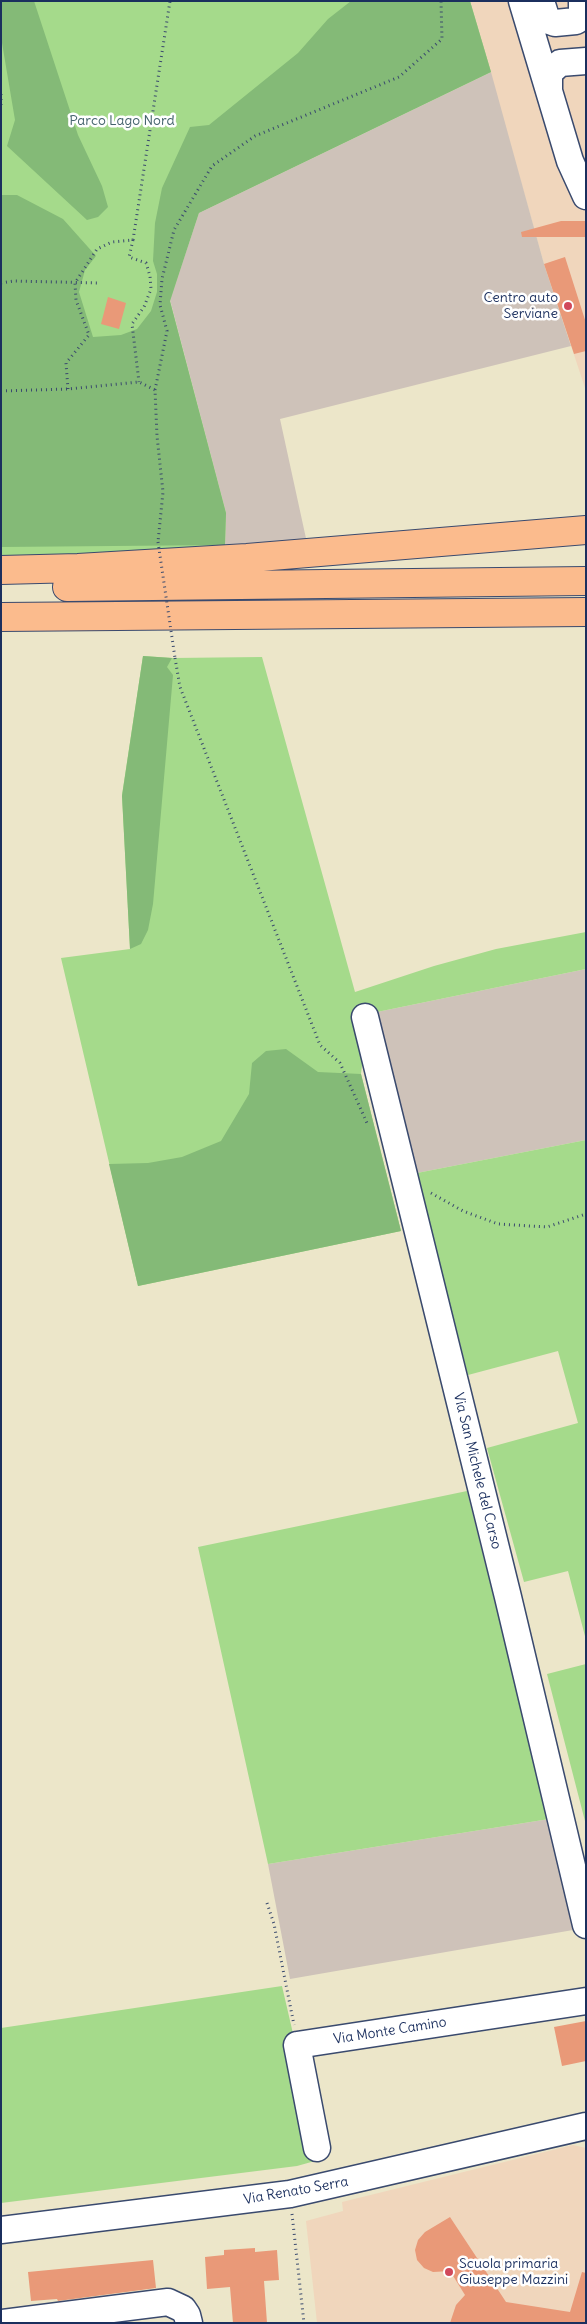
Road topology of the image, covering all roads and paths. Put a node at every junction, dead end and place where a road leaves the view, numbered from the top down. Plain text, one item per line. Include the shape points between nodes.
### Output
1 (170, 1) edge
2 (441, 1) edge
3 (522, 1) edge
4 (541, 1) edge
5 (582, 1) edge
6 (534, 42) junction
7 (581, 60) edge
8 (549, 91) junction
9 (1, 94) edge
10 (1, 107) edge
11 (584, 192) edge
12 (133, 240) junction
13 (76, 282) junction
14 (1, 283) edge
15 (100, 283) dead end
16 (139, 382) junction
17 (68, 389) junction
18 (155, 390) junction
19 (1, 391) edge
20 (586, 530) edge
21 (1, 570) edge
22 (586, 581) edge
23 (1, 587) edge
24 (586, 612) edge
25 (1, 617) edge
26 (365, 1017) dead end
27 (396, 1146) junction
28 (403, 1172) junction
29 (586, 1214) edge
30 (267, 1903) dead end
31 (586, 1925) edge
32 (586, 2001) edge
33 (297, 2045) junction
34 (586, 2126) edge
35 (317, 2148) dead end
36 (290, 2194) junction
37 (1, 2230) edge
38 (2, 2323) edge
39 (189, 2323) edge
40 (304, 2323) edge

1 - 12 path
2 - 18 path via 442,39 399,77 255,136 212,166 174,230 162,279 160,304 167,330
3 - 6 street
4 - 5 street via 547,20 555,23 576,22 582,17
6 - 7 street via 550,57
6 - 8 street
7 - 8 street via 560,63 549,73
8 - 11 street via 570,161
9 - 10 path
12 - 13 path via 112,242 97,249
12 - 16 path via 129,257 146,263 151,289 132,324
13 - 14 path
13 - 15 path
13 - 17 path via 76,300 88,335 66,363
16 - 17 path
16 - 18 path
17 - 19 path
18 - 27 path, bridge via 164,492 158,542 180,687 320,1044 340,1064 370,1130
20 - 21 highway via 247,558
22 - 23 highway
24 - 25 highway
26 - 27 street, Via San Michele del Carso
27 - 28 street, Via San Michele del Carso
28 - 29 path via 422,1190 498,1224 548,1227
28 - 31 street, Via San Michele del Carso
30 - 33 path via 274,1924
32 - 33 street, Via Monte Camino
33 - 35 street
34 - 36 street, Via Renato Serra
36 - 37 street, Via Renato Serra
36 - 40 path
38 - 39 street via 168,2302 183,2309

